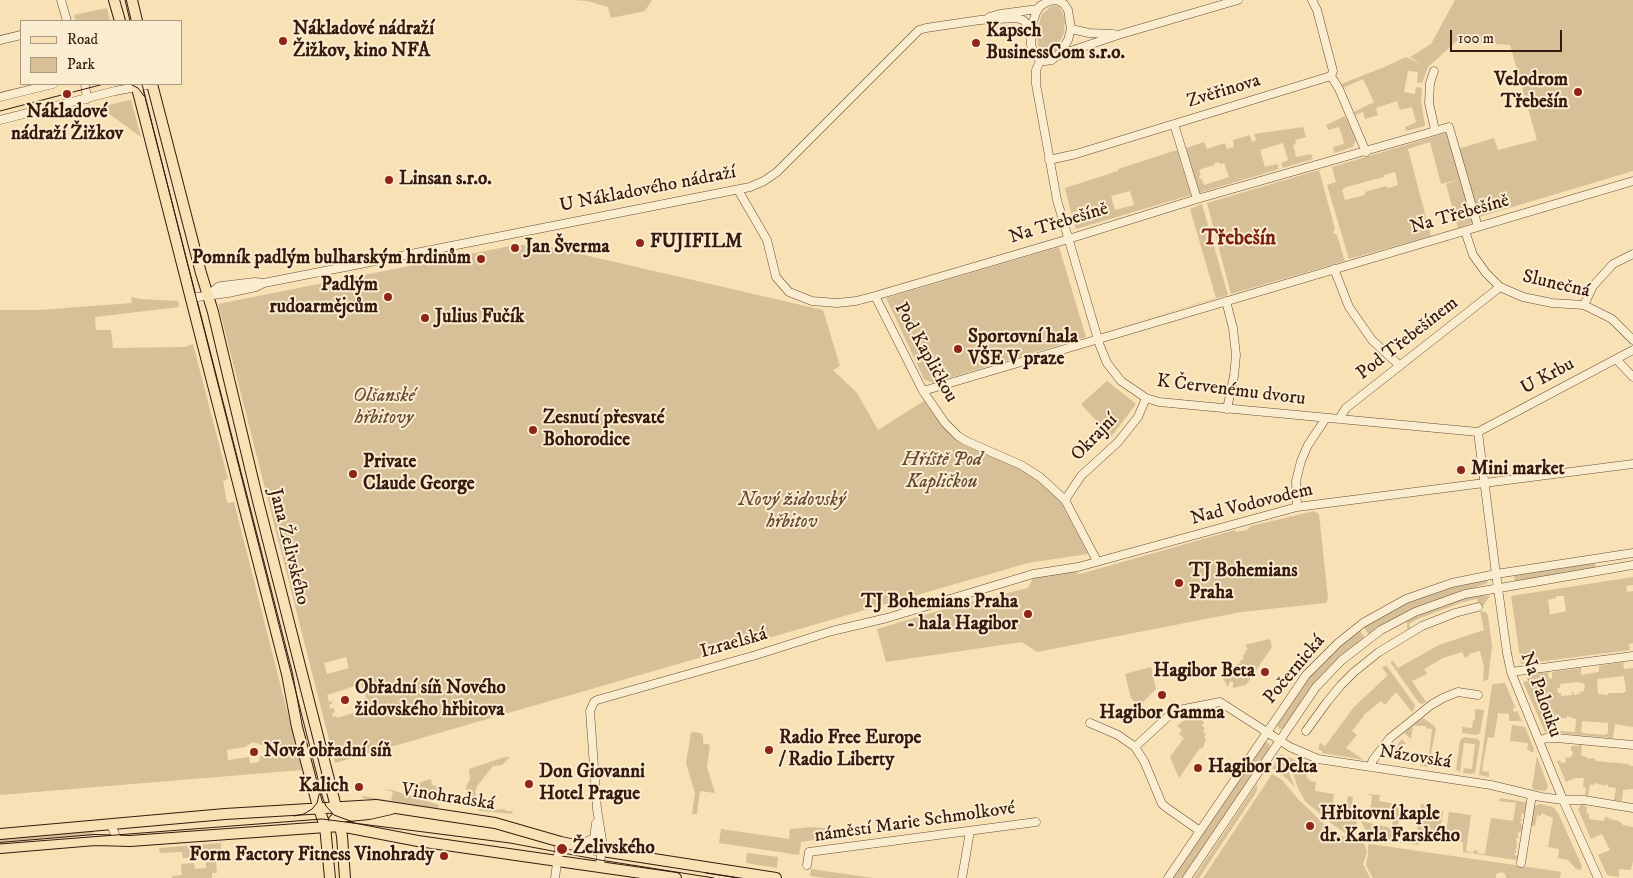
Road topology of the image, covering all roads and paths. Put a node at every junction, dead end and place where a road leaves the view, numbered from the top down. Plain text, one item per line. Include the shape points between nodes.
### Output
1 (61, 0) edge
2 (114, 0) edge
3 (132, 0) edge
4 (1238, 0) edge
5 (1312, 0) edge
6 (1061, 1) edge
7 (1038, 9) junction
8 (67, 20) edge
9 (120, 20) edge
10 (137, 20) edge
11 (980, 20) junction
12 (1031, 28) junction
13 (1071, 29) junction
14 (20, 34) edge
15 (1118, 34) junction
16 (0, 40) edge
17 (1059, 55) junction
18 (1041, 59) junction
19 (1434, 71) dead end
20 (1332, 76) junction
21 (49, 85) edge
22 (85, 85) edge
23 (152, 85) edge
24 (136, 86) edge
25 (0, 96) edge
26 (87, 99) junction
27 (0, 120) edge
28 (1174, 124) junction
29 (1435, 130) junction
30 (1366, 152) junction
31 (1049, 160) junction
32 (1633, 181) edge
33 (738, 190) junction
34 (1197, 199) junction
35 (1478, 227) junction
36 (1464, 231) junction
37 (1068, 239) junction
38 (1633, 254) edge
39 (1334, 269) junction
40 (1500, 287) junction
41 (208, 295) junction
42 (875, 296) junction
43 (190, 298) junction
44 (1226, 301) junction
45 (1584, 305) junction
46 (1097, 339) junction
47 (1633, 340) edge
48 (1633, 350) edge
49 (1616, 359) junction
50 (1400, 366) junction
51 (1633, 378) edge
52 (923, 391) junction
53 (1146, 398) junction
54 (1227, 409) junction
55 (1326, 418) junction
56 (1339, 419) junction
57 (1478, 432) junction
58 (1633, 464) edge
59 (1485, 483) junction
60 (1065, 500) junction
61 (1297, 507) junction
62 (1633, 553) edge
63 (1098, 561) junction
64 (1633, 565) edge
65 (1496, 574) junction
66 (1498, 588) junction
67 (1478, 607) dead end
68 (887, 618) joint
69 (1633, 656) edge
70 (1511, 672) junction
71 (1478, 695) dead end
72 (1090, 723) dead end
73 (1267, 732) junction
74 (1306, 732) dead end
75 (1279, 740) junction
76 (1539, 741) junction
77 (1633, 745) edge
78 (1135, 747) junction
79 (1370, 767) junction
80 (1532, 795) junction
81 (1564, 800) junction
82 (318, 808) junction
83 (1633, 808) edge
84 (597, 809) junction
85 (338, 817) junction
86 (1036, 822) dead end
87 (111, 825) junction
88 (325, 826) junction
89 (1200, 830) junction
90 (970, 831) junction
91 (0, 834) edge
92 (118, 841) junction
93 (566, 844) junction
94 (577, 846) junction
95 (0, 848) edge
96 (602, 851) junction
97 (558, 860) junction
98 (674, 863) junction
99 (1521, 864) dead end
100 (807, 866) dead end
101 (600, 867) junction
102 (330, 878) edge
103 (345, 878) edge
104 (555, 878) edge
105 (673, 878) edge
106 (776, 878) edge
107 (962, 878) edge
108 (1168, 878) edge
109 (1187, 878) edge
110 (1598, 878) edge

1 - 8 street
2 - 9 main road
3 - 10 main road
4 - 15 street
5 - 20 street
6 - 7 street via 1049,1
6 - 13 street via 1068,10
7 - 11 street
7 - 12 street
11 - 12 street via 1016,18
11 - 33 street, U Nákladového nádraží via 916,32 777,172 758,184
12 - 18 street via 1032,49
13 - 15 street
13 - 17 street
14 - 16 street
15 - 17 street
17 - 18 street via 1049,61
18 - 31 street, K Červenému dvoru via 1035,76
19 - 29 street via 1429,103
20 - 28 street, Zvěřinova
20 - 30 street
21 - 25 street
22 - 26 street
23 - 41 main road, Jana Želivského
24 - 26 street
24 - 43 main road, Jana Želivského
26 - 27 street
28 - 31 street, Zvěřinova
28 - 34 street
29 - 30 street, Na Třebešíně
29 - 35 street, Na Třebešíně via 1449,127
30 - 34 street, Na Třebešíně
31 - 37 street, K Červenému dvoru
32 - 35 street, Na Třebešíně
33 - 41 street, U Nákladového nádraží
33 - 42 street, Na Třebešíně via 767,240 776,277 789,292 812,301 837,303
34 - 37 street, Na Třebešíně
35 - 36 street, Na Třebešíně
36 - 39 street, Na Třebešíně
36 - 40 street, Slunečná via 1473,255
37 - 42 street, Na Třebešíně
37 - 46 street, K Červenému dvoru
38 - 45 street via 1613,264 1592,286
39 - 44 street, Na Třebešíně
39 - 50 street via 1349,307 1372,340
40 - 45 street, Slunečná via 1552,303
40 - 50 street, Pod Třebešínem
41 - 43 street
41 - 85 main road, Jana Želivského
42 - 52 street, Pod Kapličkou
43 - 82 main road, Jana Želivského
44 - 46 street, Na Třebešíně
44 - 54 street via 1236,355
45 - 47 street, Slunečná via 1612,319
46 - 52 street, Na Třebešíně
46 - 53 street, K Červenému dvoru via 1114,372
48 - 49 street, U Krbu
49 - 51 street
49 - 57 street, U Krbu
50 - 56 street, Pod Třebešínem via 1346,408
52 - 60 street, Pod Kapličkou via 958,436 1021,465
53 - 54 street, K Červenému dvoru
53 - 60 street, Okrajní via 1138,416 1118,442 1081,476
54 - 55 street, K Červenému dvoru
55 - 56 street, K Červenému dvoru
55 - 61 street via 1301,461 1296,481
56 - 57 street, K Červenému dvoru
57 - 59 street
58 - 59 street, Nad Vodovodem
59 - 61 street, Nad Vodovodem
59 - 65 street, Na Palouku
60 - 63 street, Pod Kapličkou
61 - 63 street, Nad Vodovodem
62 - 65 street, Počernická
63 - 68 street, Nad Vodovodem via 1033,574
64 - 66 street, Počernická
65 - 66 street, Na Palouku
65 - 73 street, Počernická via 1419,594 1363,623 1316,665
66 - 70 street, Na Palouku
66 - 75 street, Počernická via 1443,601 1381,630 1328,674
67 - 74 street via 1422,626 1379,652 1341,685
68 - 84 street, Izraelská via 832,631 594,702 590,718
69 - 70 street
70 - 76 street, Na Palouku
71 - 79 street via 1458,692 1431,705 1390,738
72 - 78 street
73 - 75 street, Názovská
73 - 78 street, Názovská via 1218,701 1174,711
73 - 89 street, Počernická
75 - 79 street, Názovská via 1311,757
75 - 109 street, Počernická
76 - 77 street via 1556,738
76 - 81 street, Na Palouku
78 - 89 street via 1162,804
79 - 80 street, Názovská via 1497,786
80 - 81 street, Názovská
80 - 99 street
81 - 83 street, Názovská
81 - 110 street, Na Palouku
82 - 85 main road, Vinohradská
82 - 87 main road, Vinohradská
82 - 88 main road, Jana Želivského
84 - 94 street via 594,838
84 - 96 street
85 - 88 main road, Vinohradská
85 - 93 main road, Vinohradská via 369,805 396,808 495,823
85 - 97 main road, Vinohradská via 401,838
85 - 103 main road, Jana Želivského
86 - 90 street, náměstí Marie Schmolkové
87 - 91 main road, Vinohradská
87 - 92 street
88 - 92 main road, Vinohradská
88 - 102 main road, Jana Želivského
89 - 108 street, Počernická
90 - 100 street, náměstí Marie Schmolkové via 809,852
90 - 107 street
92 - 95 main road, Vinohradská
93 - 94 main road, Vinohradská
93 - 97 street via 560,848
94 - 96 main road, Vinohradská
96 - 98 main road, Vinohradská
96 - 101 street
97 - 101 main road, Vinohradská
97 - 104 street
98 - 105 street
98 - 106 main road, Vinohradská
101 - 105 main road, Vinohradská

